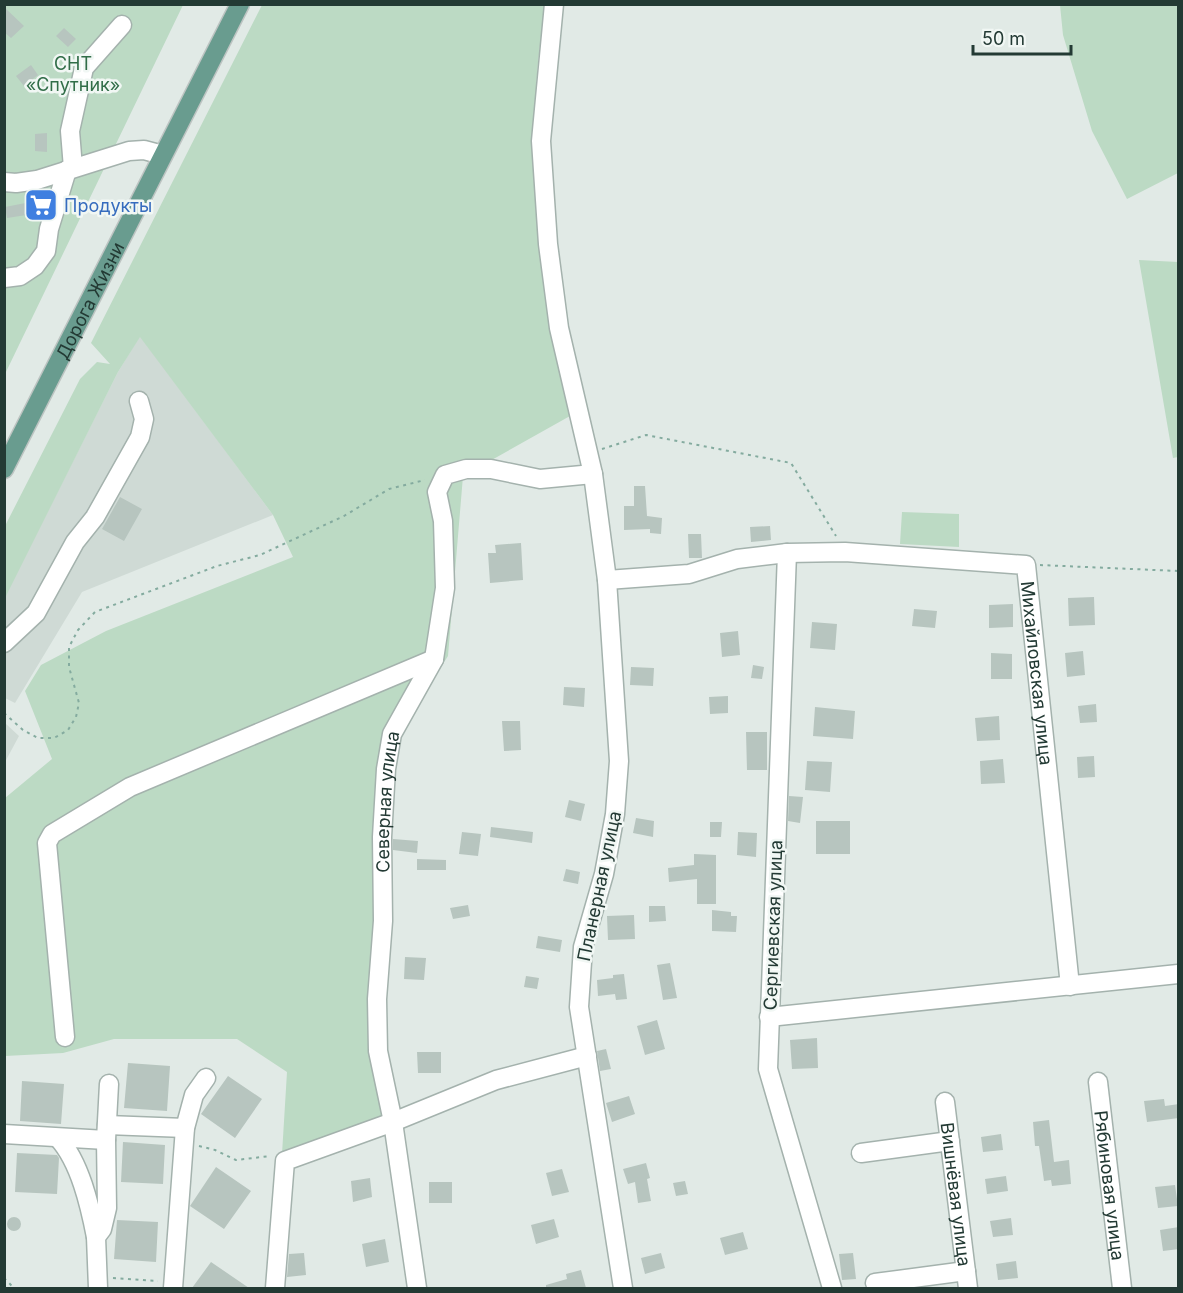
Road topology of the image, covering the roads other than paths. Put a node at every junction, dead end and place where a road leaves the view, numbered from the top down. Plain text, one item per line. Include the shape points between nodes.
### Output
1 (240, 4) edge
2 (554, 4) edge
3 (122, 26) dead end
4 (163, 155) junction
5 (70, 169) junction
6 (4, 182) edge
7 (4, 278) edge
8 (139, 401) dead end
9 (4, 469) edge
10 (593, 474) junction
11 (787, 553) junction
12 (608, 580) junction
13 (4, 643) edge
14 (434, 659) junction
15 (1179, 974) edge
16 (1070, 986) junction
17 (770, 1017) junction
18 (66, 1037) dead end
19 (587, 1056) junction
20 (206, 1078) dead end
21 (1098, 1082) dead end
22 (109, 1084) dead end
23 (945, 1102) dead end
24 (393, 1122) junction
25 (107, 1132) junction
26 (4, 1134) edge
27 (188, 1136) junction
28 (58, 1138) junction
29 (950, 1141) junction
30 (861, 1153) dead end
31 (96, 1237) junction
32 (967, 1280) edge
33 (98, 1283) edge
34 (875, 1283) dead end
35 (173, 1285) edge
36 (275, 1288) edge
37 (417, 1288) edge
38 (623, 1288) edge
39 (832, 1288) edge
40 (1122, 1288) edge

1 - 4 main road, Дорога Жизни
2 - 10 street, Планерная улица via 541,141 548,244 559,328
3 - 5 street via 84,68 70,131
4 - 5 street via 129,151
4 - 9 main road, Дорога Жизни
5 - 6 street via 37,180
5 - 7 street via 49,229 46,250 35,266 20,276
8 - 13 street via 144,419 140,437 36,613
10 - 12 street, Планерная улица
10 - 14 street, Северная улица via 540,479 491,469 466,469 445,475 437,492 443,521 446,588
11 - 12 street, Михайловская улица via 737,559 689,574
11 - 16 street, Михайловская улица via 845,552 1026,565
11 - 17 street, Сергиевская улица
12 - 19 street, Планерная улица via 620,761 604,874 583,947 579,1006
14 - 18 street via 130,788 52,834 47,843
14 - 24 street, Северная улица via 392,734 386,769 378,1052
15 - 16 street
16 - 17 street
17 - 39 street, Сергиевская улица via 768,1069
19 - 24 street via 496,1080
19 - 38 street, Планерная улица
20 - 27 street via 194,1095
21 - 40 street, Рябиновая улица
22 - 25 street
23 - 29 street, Вишнёвая улица
24 - 36 street via 285,1161
24 - 37 street, Северная улица
25 - 27 street
25 - 28 street
25 - 31 street via 107,1208
26 - 28 street
27 - 35 street
28 - 31 street via 90,1204
29 - 30 street
29 - 32 street, Вишнёвая улица
31 - 33 street
32 - 34 street

